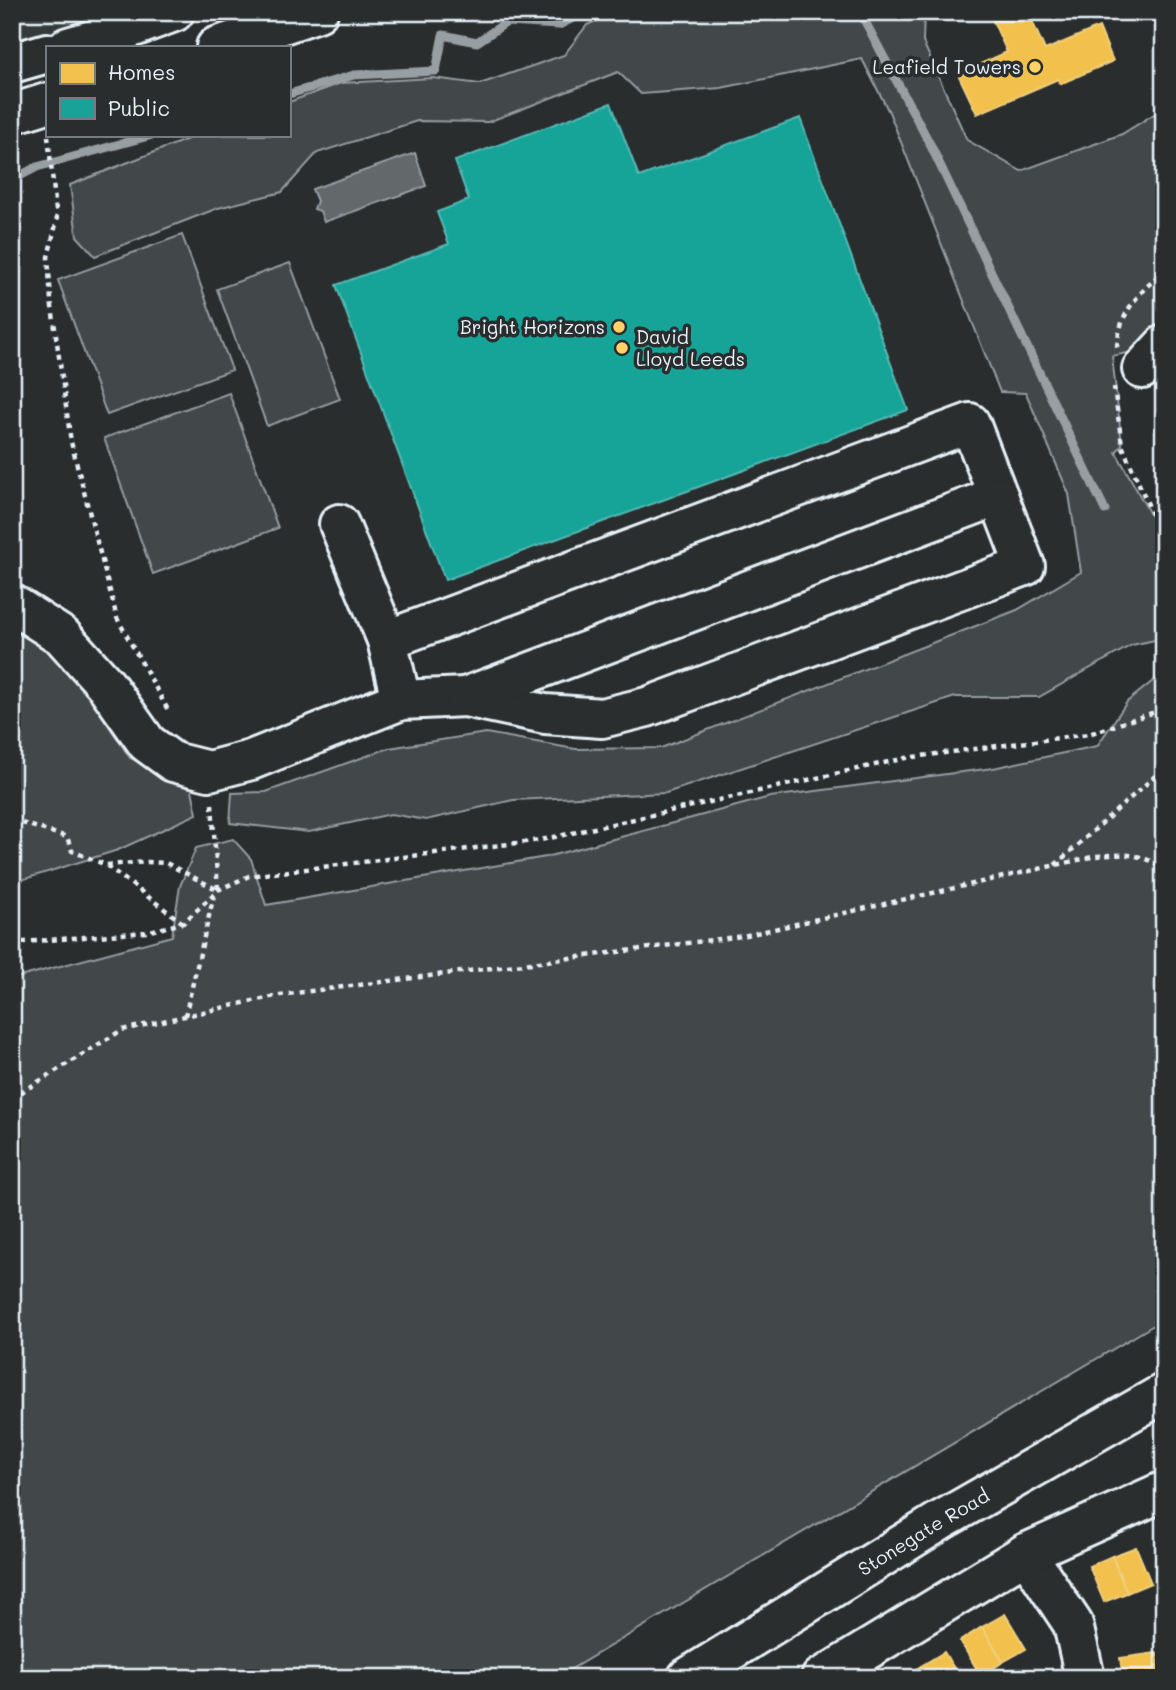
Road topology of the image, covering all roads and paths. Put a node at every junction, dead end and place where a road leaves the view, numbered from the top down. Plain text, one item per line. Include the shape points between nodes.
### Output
1 (174, 12) edge
2 (318, 12) edge
3 (71, 46) edge
4 (219, 46) edge
5 (46, 53) edge
6 (12, 63) edge
7 (46, 103) edge
8 (12, 114) edge
9 (48, 136) edge
10 (998, 496) junction
11 (339, 524) dead end
12 (12, 604) edge
13 (387, 640) junction
14 (465, 697) junction
15 (401, 700) junction
16 (1164, 709) edge
17 (170, 715) dead end
18 (1164, 768) edge
19 (209, 771) junction
20 (12, 820) edge
21 (106, 865) junction
22 (1054, 866) junction
23 (1164, 869) edge
24 (216, 892) junction
25 (183, 923) junction
26 (12, 943) edge
27 (185, 1016) junction
28 (12, 1098) edge
29 (1164, 1393) edge
30 (1164, 1491) edge
31 (1026, 1553) junction
32 (687, 1678) edge
33 (821, 1678) edge
34 (1086, 1678) edge

1 - 3 main road
2 - 4 main road
5 - 6 main road
7 - 8 main road
9 - 17 path via 57,220 48,268 71,442 117,618
10 - 13 main road via 970,422
10 - 14 main road
10 - 14 main road via 1025,566 647,707 602,718 545,714
11 - 13 main road
12 - 19 main road via 62,636 106,685 147,743 173,762
13 - 15 main road
14 - 15 main road
15 - 19 main road via 251,760
16 - 24 path via 1089,734 906,758 541,840 249,876
18 - 22 path
19 - 24 path
20 - 21 path via 67,837 72,850
21 - 24 path via 166,863
21 - 25 path
22 - 23 path via 1125,854 1147,858
22 - 27 path via 743,936 280,995
24 - 25 path
24 - 27 path
25 - 26 path via 146,932
27 - 28 path via 122,1030
29 - 32 main road, Stonegate Road via 940,1521
30 - 31 main road
31 - 33 main road
31 - 34 main road via 1073,1624

